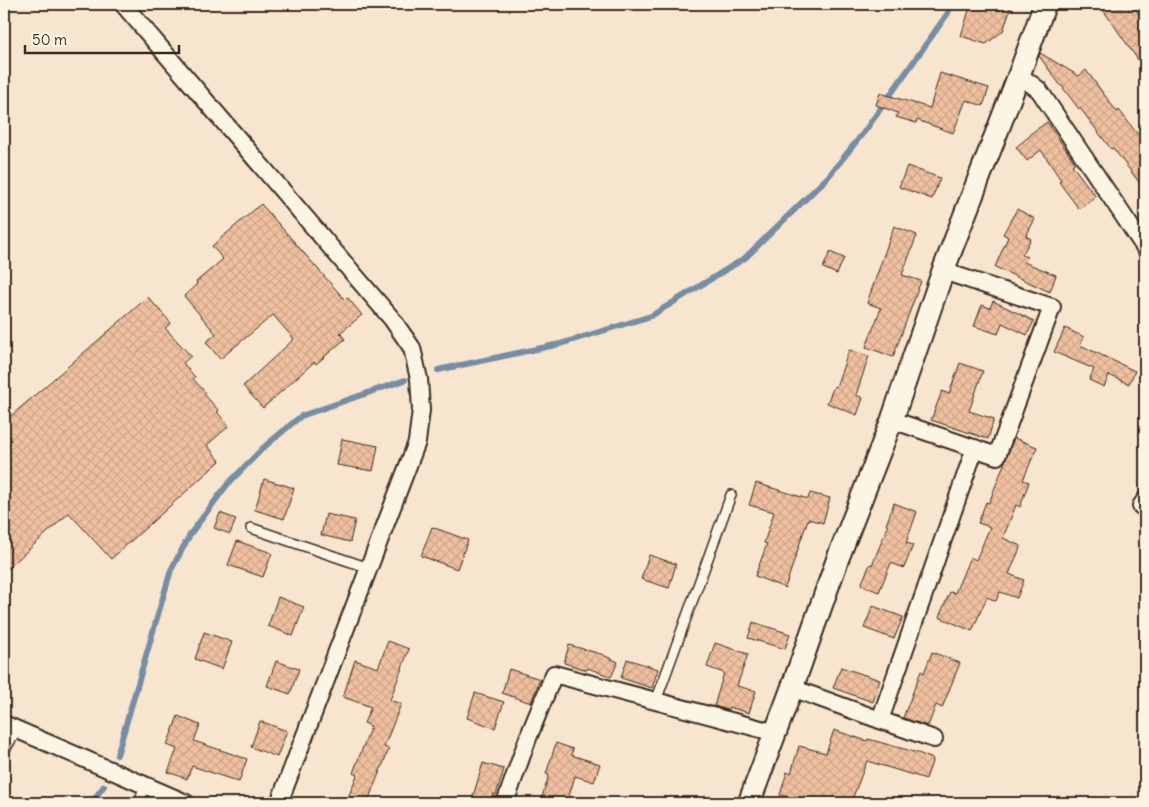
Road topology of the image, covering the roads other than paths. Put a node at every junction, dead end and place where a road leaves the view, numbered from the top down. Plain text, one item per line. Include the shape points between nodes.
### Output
1 (123, 4) edge
2 (1045, 4) edge
3 (1019, 76) junction
4 (1145, 248) edge
5 (943, 271) junction
6 (892, 420) junction
7 (975, 448) junction
8 (731, 495) dead end
9 (251, 528) dead end
10 (369, 568) junction
11 (792, 688) junction
12 (656, 701) junction
13 (880, 720) junction
14 (10, 727) edge
15 (776, 733) junction
16 (934, 739) dead end
17 (4, 751) edge
18 (146, 786) junction
19 (139, 803) edge
20 (186, 803) edge
21 (279, 803) edge
22 (505, 803) edge
23 (749, 803) edge

1 - 10 street via 386,311 412,348 421,410 417,442
2 - 3 street
3 - 4 street via 1039,90
3 - 5 street
5 - 6 street
5 - 7 street via 1052,307 997,456
6 - 7 street
6 - 11 street
7 - 13 street
8 - 12 lane
9 - 10 lane
10 - 21 street
11 - 13 street
11 - 15 street
12 - 15 street
12 - 22 street via 554,674
13 - 16 street
14 - 17 lane
14 - 18 street
15 - 23 street
18 - 19 lane
18 - 20 street

